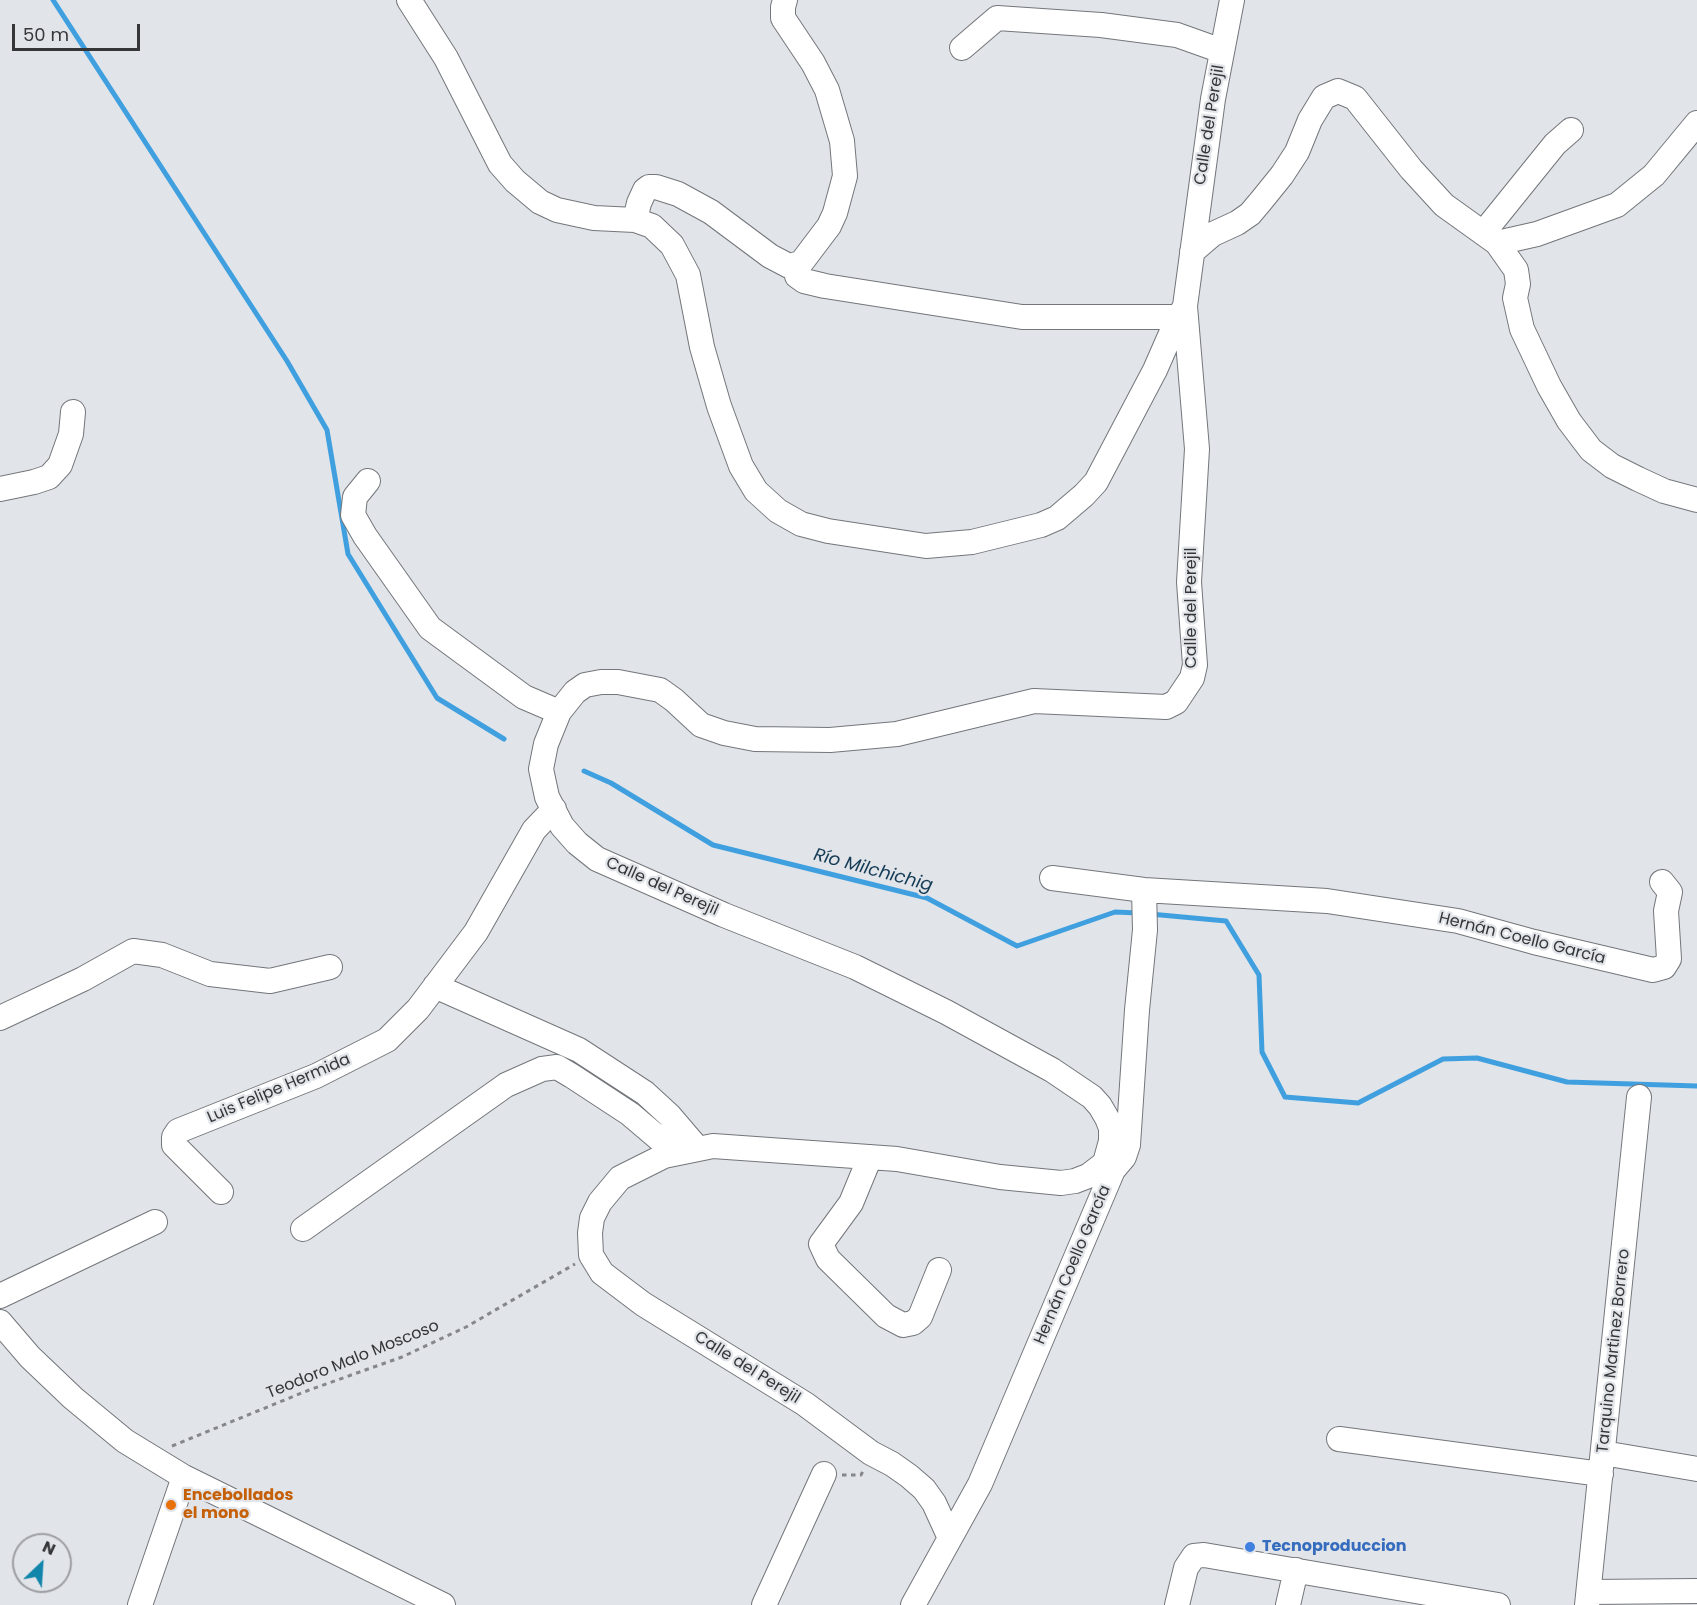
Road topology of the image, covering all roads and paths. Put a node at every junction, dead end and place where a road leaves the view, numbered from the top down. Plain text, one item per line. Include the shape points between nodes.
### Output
1 (410, 0) edge
2 (785, 0) edge
3 (1232, 0) edge
4 (962, 48) dead end
5 (1222, 51) junction
6 (1697, 123) edge
7 (1571, 130) dead end
8 (635, 220) junction
9 (1490, 237) junction
10 (1192, 252) junction
11 (795, 266) junction
12 (1182, 312) junction
13 (73, 412) dead end
14 (368, 481) dead end
15 (0, 489) edge
16 (1697, 500) edge
17 (560, 712) junction
18 (554, 809) junction
19 (1052, 878) dead end
20 (1666, 887) dead end
21 (1144, 896) junction
22 (330, 967) dead end
23 (435, 986) junction
24 (0, 1018) edge
25 (1639, 1097) dead end
26 (687, 1151) junction
27 (870, 1157) junction
28 (1109, 1167) junction
29 (221, 1192) dead end
30 (155, 1222) dead end
31 (303, 1229) dead end
32 (591, 1255) junction
33 (939, 1270) dead end
34 (0, 1296) edge
35 (0, 1322) edge
36 (1339, 1440) dead end
37 (148, 1455) junction
38 (1602, 1464) junction
39 (1697, 1468) edge
40 (824, 1474) dead end
41 (184, 1477) junction
42 (950, 1538) junction
43 (1296, 1570) junction
44 (1697, 1591) edge
45 (1588, 1598) edge
46 (140, 1605) edge
47 (443, 1605) edge
48 (764, 1605) edge
49 (913, 1605) edge
50 (1176, 1605) edge
51 (1288, 1605) edge
52 (1498, 1605) edge

1 - 8 street via 446,58 501,164 515,181 540,202 565,213
2 - 11 street via 783,18 827,90 845,164 842,192 831,222
3 - 5 street, Calle del Perejil
4 - 5 street via 997,18 1177,35
5 - 10 street, Calle del Perejil
6 - 9 street via 1654,175 1617,205 1537,234
7 - 9 street via 1556,144
8 - 11 street via 645,190 667,190 711,212 780,262
8 - 12 street via 652,226 672,244 688,275 719,406 741,466 756,491 778,511 801,524 828,531 926,546 972,542 1057,518 1096,482
9 - 10 street via 1444,205 1355,98 1338,91 1324,97 1282,176 1250,214 1213,234
9 - 16 street via 1516,270 1515,298 1522,329 1549,386 1591,450 1638,479
10 - 12 street, Calle del Perejil
11 - 12 street via 797,276 804,281 825,286 1023,317
12 - 17 street, Calle del Perejil via 1197,449 1189,582 1195,665 1187,687 1172,706 1034,701 897,734 830,740 755,739 724,733 701,725 660,690 618,682 585,684
13 - 15 street via 60,465 50,477
14 - 17 street via 355,497 353,515 430,628 524,697
17 - 18 street, Calle del Perejil via 546,744 541,769
18 - 23 street, Luis Felipe Hermida via 534,830 476,932
18 - 28 street, Calle del Perejil via 562,826 597,859 855,967 1052,1070 1100,1106 1111,1128
19 - 21 street, Hernán Coello García
20 - 21 street, Hernán Coello García via 1669,959 1664,967 1653,970 1458,921 1327,901
21 - 28 street, Hernán Coello García via 1145,930 1128,1145 1125,1157
22 - 24 street via 270,981 210,974 162,955 133,951
23 - 26 street via 579,1050 645,1093 669,1115
23 - 29 street, Luis Felipe Hermida via 387,1040 316,1076 178,1131 174,1145
25 - 38 street, Tarquino Martinez Borrero
26 - 27 street via 713,1146
26 - 31 street via 572,1076 556,1067 542,1069 506,1085
26 - 32 street via 664,1156 620,1178 592,1218
27 - 28 street via 1061,1183
27 - 33 street via 851,1203 821,1244 828,1258 886,1316 903,1325 920,1317
28 - 42 street, Hernán Coello García via 980,1484
30 - 34 street
32 - 37 path, Teodoro Malo Moscoso via 466,1327 402,1357
32 - 42 street, Calle del Perejil via 602,1272 643,1304 805,1404 909,1476 934,1503
35 - 37 street via 73,1398 124,1441
36 - 38 street
37 - 41 street
38 - 39 street
38 - 45 street, Tarquino Martinez Borrero
40 - 48 street
41 - 46 street
41 - 47 street
42 - 49 street, Hernán Coello García
43 - 50 street via 1194,1556 1186,1568
43 - 51 street
43 - 52 street
44 - 45 street

